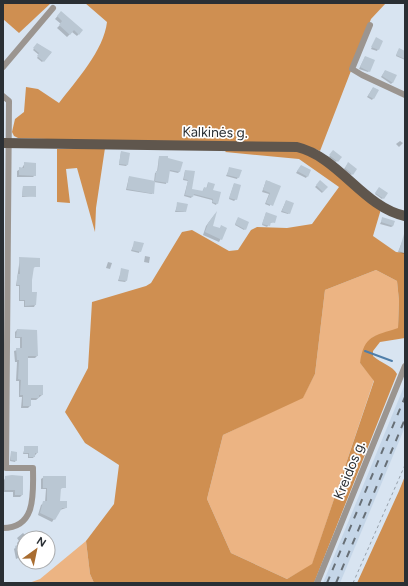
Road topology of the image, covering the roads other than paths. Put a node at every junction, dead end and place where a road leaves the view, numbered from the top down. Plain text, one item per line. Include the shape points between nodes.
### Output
1 (54, 8) dead end
2 (370, 25) dead end
3 (3, 67) edge
4 (405, 95) edge
5 (3, 96) edge
6 (6, 143) edge
7 (405, 216) edge
8 (5, 247) edge
9 (405, 366) edge
10 (3, 528) edge
11 (317, 583) edge

1 - 3 street
2 - 4 street via 352,68
5 - 6 street via 9,101
6 - 7 main road, Kalkinės g. via 297,147 318,155 384,208
6 - 8 street
8 - 10 street via 6,468 33,468 32,506 29,515 10,528
9 - 11 street, Kreidos g.

